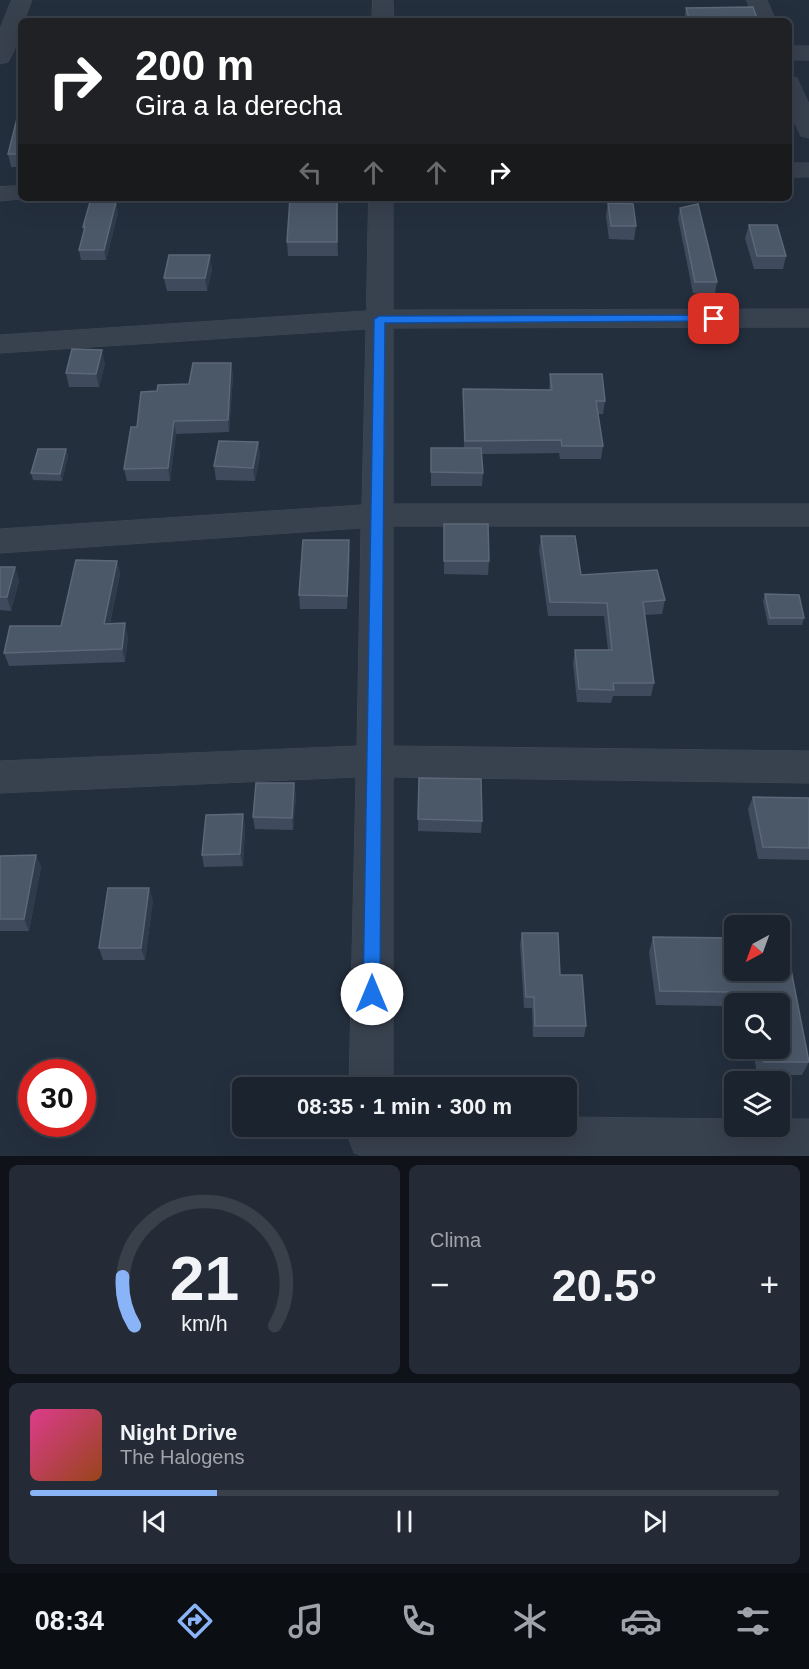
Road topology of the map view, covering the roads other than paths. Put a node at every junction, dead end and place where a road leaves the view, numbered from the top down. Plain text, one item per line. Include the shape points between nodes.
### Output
1 (22, 0) edge
2 (383, 0) edge
3 (757, 0) edge
4 (383, 18) edge
5 (764, 18) edge
6 (792, 53) edge
7 (809, 53) edge
8 (0, 57) edge
9 (792, 91) edge
10 (809, 131) edge
11 (792, 170) edge
12 (809, 170) edge
13 (18, 193) edge
14 (0, 194) edge
15 (381, 201) edge
16 (809, 318) edge
17 (379, 319) junction
18 (0, 344) edge
19 (377, 515) junction
20 (809, 515) edge
21 (0, 541) edge
22 (374, 761) junction
23 (809, 767) edge
24 (0, 777) edge
25 (370, 1077) edge
26 (370, 1140) edge
27 (809, 1142) edge

1 - 8 street
2 - 4 street
3 - 5 street
6 - 7 street
9 - 10 street
11 - 12 street
13 - 14 street
15 - 17 street
16 - 17 street
17 - 18 street
17 - 19 street
19 - 20 street
19 - 21 street
19 - 22 street
22 - 23 street
22 - 24 street
22 - 25 street
26 - 27 street

